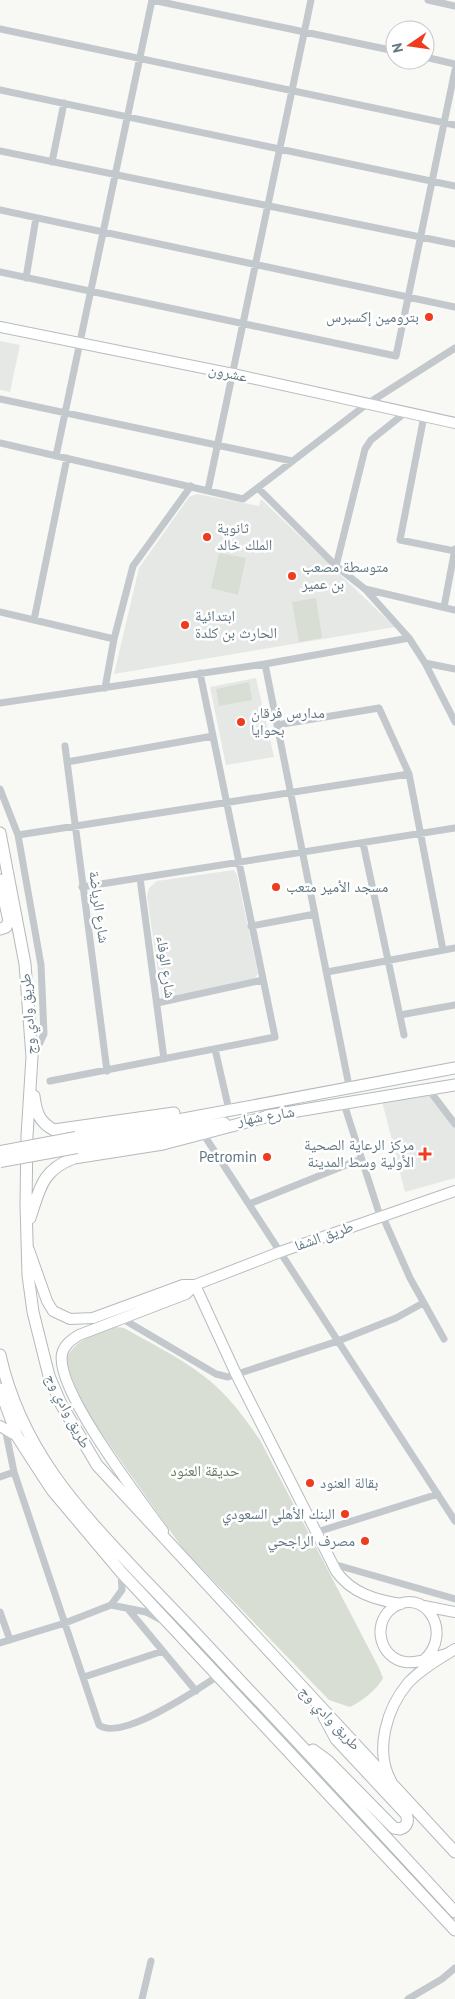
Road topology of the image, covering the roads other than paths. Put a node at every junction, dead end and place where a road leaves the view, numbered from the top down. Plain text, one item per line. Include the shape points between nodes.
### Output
1 (152, 0) edge
2 (311, 0) edge
3 (428, 0) edge
4 (455, 6) edge
5 (0, 29) edge
6 (304, 32) junction
7 (385, 49) edge
8 (140, 58) junction
9 (435, 59) edge
10 (455, 64) edge
11 (455, 70) edge
12 (0, 90) edge
13 (292, 90) junction
14 (64, 103) junction
15 (127, 117) junction
16 (444, 122) junction
17 (455, 125) edge
18 (280, 149) junction
19 (0, 151) edge
20 (52, 162) junction
21 (115, 174) junction
22 (432, 181) junction
23 (455, 186) edge
24 (268, 206) junction
25 (0, 210) edge
26 (36, 218) junction
27 (102, 232) junction
28 (420, 237) junction
29 (455, 244) edge
30 (255, 264) junction
31 (0, 272) edge
32 (26, 278) junction
33 (89, 291) junction
34 (408, 297) junction
35 (455, 307) edge
36 (243, 324) junction
37 (0, 326) edge
38 (78, 342) junction
39 (455, 348) edge
40 (233, 374) junction
41 (0, 399) edge
42 (367, 404) junction
43 (406, 412) junction
44 (65, 413) junction
45 (424, 416) junction
46 (455, 423) edge
47 (0, 443) edge
48 (217, 445) junction
49 (56, 456) junction
50 (67, 458) junction
51 (292, 461) junction
52 (191, 486) junction
53 (258, 488) junction
54 (208, 490) junction
55 (455, 550) edge
56 (336, 566) junction
57 (365, 589) junction
58 (444, 607) junction
59 (455, 610) edge
60 (0, 612) edge
61 (34, 620) junction
62 (409, 638) junction
63 (114, 639) junction
64 (425, 663) junction
65 (265, 664) junction
66 (455, 669) edge
67 (200, 673) junction
68 (105, 688) junction
69 (0, 704) edge
70 (455, 722) edge
71 (278, 726) junction
72 (213, 736) junction
73 (65, 746) dead end
74 (67, 762) junction
75 (409, 774) junction
76 (0, 788) edge
77 (291, 792) junction
78 (226, 803) junction
79 (74, 827) junction
80 (455, 828) edge
81 (0, 834) edge
82 (421, 835) junction
83 (18, 836) junction
84 (364, 843) junction
85 (302, 852) junction
86 (238, 863) junction
87 (140, 878) junction
88 (0, 880) edge
89 (82, 886) junction
90 (315, 914) junction
91 (251, 926) junction
92 (0, 929) edge
93 (455, 948) edge
94 (444, 950) junction
95 (388, 960) junction
96 (327, 972) junction
97 (263, 980) junction
98 (157, 1003) junction
99 (455, 1005) edge
100 (400, 1015) junction
101 (404, 1035) dead end
102 (215, 1049) junction
103 (164, 1059) junction
104 (31, 1066) junction
105 (455, 1068) edge
106 (107, 1071) junction
107 (50, 1081) dead end
108 (455, 1085) edge
109 (349, 1086) junction
110 (429, 1090) junction
111 (344, 1104) junction
112 (229, 1110) junction
113 (273, 1115) junction
114 (455, 1124) edge
115 (163, 1128) junction
116 (204, 1135) junction
117 (77, 1143) junction
118 (0, 1152) edge
119 (361, 1159) junction
120 (0, 1161) edge
121 (455, 1191) edge
122 (249, 1204) junction
123 (381, 1216) junction
124 (27, 1229) junction
125 (28, 1245) junction
126 (280, 1252) junction
127 (195, 1286) junction
128 (423, 1302) junction
129 (121, 1318) junction
130 (444, 1339) dead end
131 (338, 1341) junction
132 (0, 1355) edge
133 (237, 1376) junction
134 (0, 1389) edge
135 (2, 1427) edge
136 (17, 1436) junction
137 (14, 1472) junction
138 (0, 1477) edge
139 (438, 1494) junction
140 (454, 1519) edge
141 (317, 1532) junction
142 (184, 1560) junction
143 (333, 1564) junction
144 (121, 1572) junction
145 (455, 1598) edge
146 (401, 1604) junction
147 (111, 1605) junction
148 (424, 1606) junction
149 (128, 1609) junction
150 (0, 1612) edge
151 (455, 1612) edge
152 (65, 1623) junction
153 (167, 1623) junction
154 (10, 1640) junction
155 (0, 1643) edge
156 (163, 1651) junction
157 (450, 1652) edge
158 (427, 1660) junction
159 (218, 1676) junction
160 (84, 1677) junction
161 (196, 1690) junction
162 (316, 1702) junction
163 (289, 1732) junction
164 (396, 1788) junction
165 (455, 1852) edge
166 (455, 1912) edge
167 (455, 1931) edge
168 (151, 1960) dead end
169 (455, 1968) edge
170 (142, 1999) edge
171 (408, 1999) edge

1 - 6 street
1 - 8 street
2 - 6 street
3 - 4 street
5 - 8 street
6 - 7 street
6 - 13 street
8 - 13 street
8 - 15 street
9 - 10 street
11 - 16 street
12 - 14 street
13 - 16 street
13 - 18 street
14 - 15 street
14 - 20 street
15 - 18 street
15 - 21 street
16 - 17 street
16 - 22 street
18 - 22 street
18 - 24 street
19 - 20 street
20 - 21 street
21 - 24 street
21 - 27 street
22 - 23 street
22 - 28 street
24 - 28 street
24 - 30 street
25 - 26 street
26 - 27 street
26 - 32 street
27 - 30 street
27 - 33 street
28 - 29 street
28 - 34 street
30 - 34 street
30 - 36 street
31 - 32 street
32 - 33 street
33 - 36 street
33 - 38 street
34 - 35 street
34 - 36 street via 396,356
36 - 40 street
37 - 38 street, عشرون
38 - 40 street, عشرون
38 - 44 street
39 - 42 street
40 - 42 street, عشرون
40 - 48 street
41 - 44 street
42 - 43 street, عشرون
42 - 51 street
43 - 45 street, عشرون
43 - 56 street via 371,440 365,449
44 - 48 street
44 - 49 street
45 - 46 street, عشرون
45 - 55 street via 400,540
47 - 49 street
48 - 51 street
48 - 54 street
49 - 50 street
50 - 52 street
50 - 61 street
51 - 53 street
52 - 54 street
52 - 63 street via 134,566
53 - 54 street via 243,499
53 - 56 street
55 - 58 street
56 - 57 street
57 - 58 street
57 - 62 street
58 - 59 street
60 - 61 street
61 - 63 street
62 - 64 street
62 - 65 street
63 - 68 street
64 - 66 street
64 - 70 street
65 - 67 street
65 - 71 street
67 - 68 street
67 - 72 street
68 - 69 street
71 - 75 street via 379,708
71 - 77 street
72 - 74 street
72 - 78 street
73 - 74 street, شارع الرياضة
74 - 79 street, شارع الرياضة
75 - 77 street
75 - 82 street
76 - 83 street
77 - 78 street
77 - 85 street
78 - 79 street
78 - 86 street
79 - 83 street
79 - 89 street, شارع الرياضة
80 - 82 street
81 - 104 main road, طريق وادي وج via 25,964
82 - 84 street
82 - 94 street
83 - 104 street via 41,966 44,1034
84 - 85 street
84 - 95 street
85 - 86 street
85 - 90 street
86 - 87 street
86 - 91 street
87 - 89 street
87 - 98 street, شارع الوفاء
88 - 92 main road via 9,921
89 - 106 street, شارع الرياضة
90 - 91 street
90 - 96 street
91 - 97 street
93 - 94 street
94 - 95 street
95 - 96 street
95 - 100 street
96 - 109 street
97 - 98 street
97 - 102 street via 275,1037
98 - 103 street, شارع الوفاء
99 - 100 street
100 - 101 street
102 - 103 street
102 - 112 street
103 - 106 street
104 - 112 main road via 36,1111 43,1124 54,1130 220,1105
104 - 124 main road, طريق وادي وج
105 - 109 main road, شارع شهار
106 - 107 street
108 - 110 main road, شارع شهار
109 - 112 main road, شارع شهار
110 - 111 main road, شارع شهار
110 - 114 street
111 - 113 main road, شارع شهار
111 - 119 street
112 - 115 main road, شارع شهار
113 - 115 main road, شارع شهار
113 - 116 main road
115 - 117 highway
116 - 122 street
116 - 124 main road via 61,1163 42,1182
117 - 118 highway, bridge
117 - 120 highway, bridge
119 - 122 street
119 - 123 street
121 - 123 street, طريق الشفا
122 - 126 street
123 - 126 street, طريق الشفا
123 - 128 street
124 - 125 main road, طريق وادي وج
125 - 127 street via 47,1301 53,1311 70,1319 93,1318 183,1285
125 - 142 main road, طريق وادي وج via 33,1312 48,1376 61,1404 97,1465
126 - 127 street, طريق الشفا
126 - 131 street
127 - 129 street via 186,1294
127 - 133 street
128 - 130 street
128 - 131 street via 396,1318
129 - 133 street via 216,1374
129 - 142 street via 70,1341 64,1347 62,1363 80,1410 94,1433
131 - 133 street
131 - 139 street
132 - 163 main road via 12,1400 56,1480 93,1525
133 - 141 street
134 - 136 main road
135 - 136 street
135 - 137 street
136 - 144 main road via 52,1490
137 - 138 street
137 - 152 street
139 - 140 street
139 - 141 street
141 - 143 street
142 - 162 main road, طريق وادي وج
143 - 145 street
143 - 146 street via 350,1587 384,1602
144 - 147 street via 122,1590
144 - 153 main road
146 - 148 street
146 - 158 street via 385,1616 381,1624 382,1644 387,1652 404,1662
147 - 149 street
147 - 152 street
148 - 151 street
148 - 158 street via 439,1626 437,1646
149 - 153 street via 146,1612
149 - 156 street
150 - 154 street
152 - 154 street
152 - 160 street
153 - 159 main road
154 - 155 street
156 - 160 street
156 - 161 street
157 - 158 street
158 - 164 street via 387,1720 384,1759 387,1773
159 - 161 street
159 - 167 main road
160 - 161 street via 99,1725 103,1728 126,1726 141,1720
162 - 163 main road via 336,1739 406,1814 406,1826 400,1829 392,1826 328,1761
162 - 164 main road, طريق وادي وج
163 - 166 main road
164 - 165 main road, طريق وادي وج
168 - 170 street
169 - 171 street

